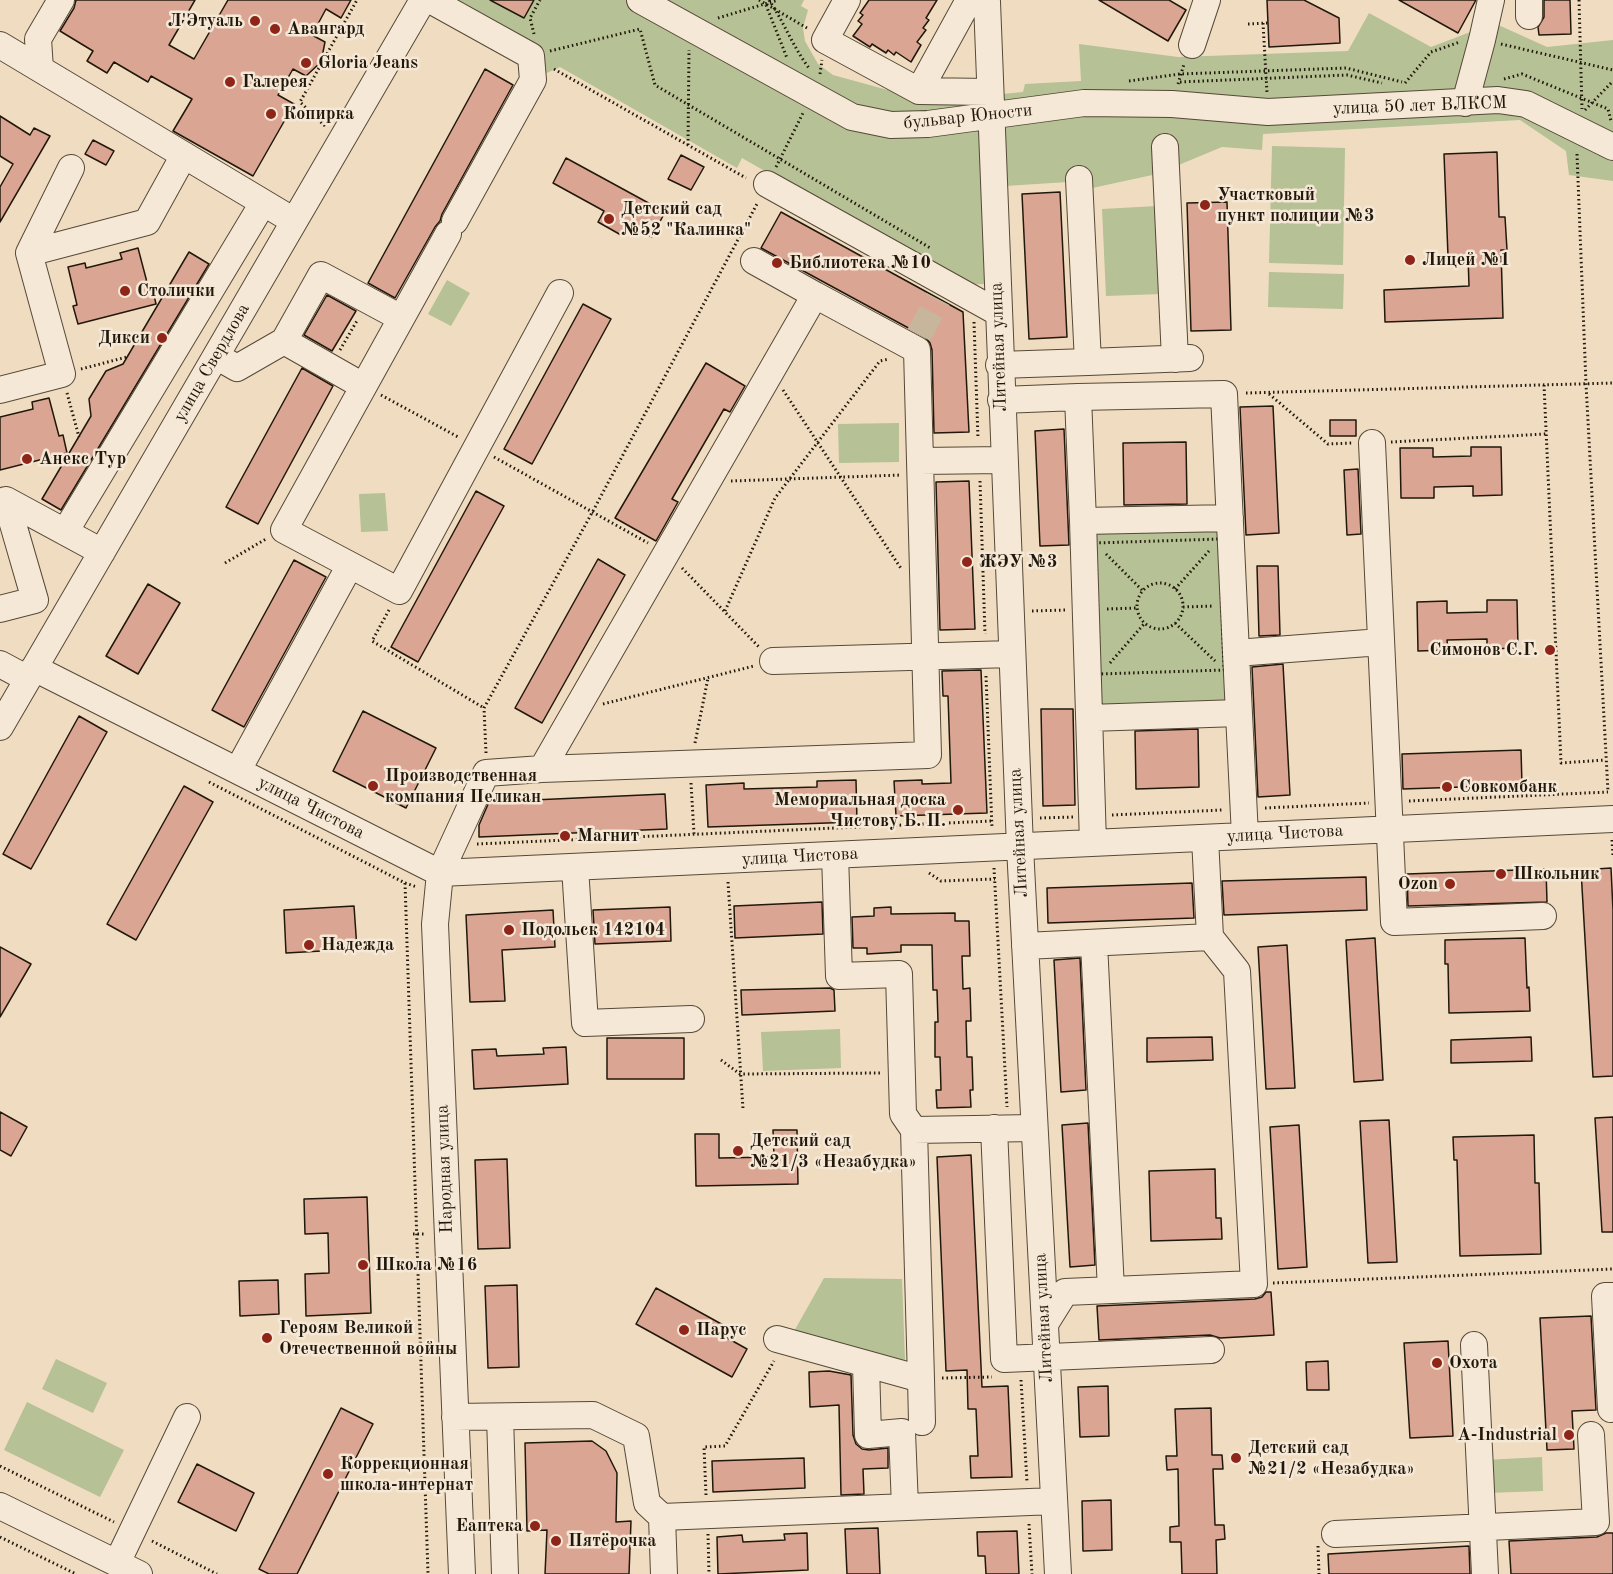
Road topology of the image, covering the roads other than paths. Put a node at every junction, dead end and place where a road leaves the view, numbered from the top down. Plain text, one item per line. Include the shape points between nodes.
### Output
1 (61, 0) edge
2 (423, 0) edge
3 (430, 0) edge
4 (640, 0) edge
5 (847, 0) edge
6 (969, 0) edge
7 (983, 0) edge
8 (1207, 0) edge
9 (1491, 0) edge
10 (0, 45) edge
11 (1192, 45) dead end
12 (40, 69) junction
13 (919, 91) junction
14 (1465, 103) junction
15 (990, 104) junction
16 (1261, 111) joint
17 (1165, 147) dead end
18 (1613, 147) edge
19 (184, 155) junction
20 (71, 168) dead end
21 (1079, 179) dead end
22 (767, 184) road end
23 (263, 203) junction
24 (294, 221) junction
25 (29, 253) junction
26 (754, 261) dead end
27 (561, 293) dead end
28 (815, 295) junction
29 (997, 312) junction
30 (401, 318) junction
31 (284, 341) junction
32 (216, 356) junction
33 (1088, 362) junction
34 (999, 365) junction
35 (363, 386) junction
36 (0, 390) edge
37 (1078, 397) junction
38 (1001, 400) junction
39 (1372, 443) road end
40 (991, 460) junction
41 (920, 468) junction
42 (3, 501) edge
43 (1226, 528) junction
44 (65, 532) junction
45 (1087, 532) junction
46 (102, 552) junction
47 (350, 565) junction
48 (0, 609) edge
49 (1381, 642) junction
50 (1011, 654) junction
51 (926, 658) junction
52 (773, 661) road end
53 (0, 664) edge
54 (1233, 669) junction
55 (31, 674) junction
56 (7, 700) edge
57 (1239, 713) junction
58 (1089, 717) junction
59 (0, 727) edge
60 (542, 769) junction
61 (238, 770) junction
62 (1611, 819) edge
63 (1389, 829) junction
64 (1245, 836) junction
65 (1205, 838) junction
66 (1094, 843) junction
67 (1020, 847) junction
68 (835, 855) junction
69 (575, 867) junction
70 (440, 873) junction
71 (1543, 916) dead end
72 (1210, 937) junction
73 (1094, 943) junction
74 (1025, 946) junction
75 (691, 1019) dead end
76 (1001, 1128) junction
77 (1034, 1128) junction
78 (914, 1130) junction
79 (1111, 1290) junction
80 (1613, 1296) edge
81 (1045, 1324) junction
82 (781, 1340) road end
83 (1474, 1345) dead end
84 (1211, 1350) dead end
85 (1046, 1356) junction
86 (866, 1365) junction
87 (921, 1379) junction
88 (1611, 1409) dead end
89 (187, 1417) dead end
90 (455, 1417) junction
91 (500, 1417) junction
92 (922, 1422) dead end
93 (1591, 1434) dead end
94 (1054, 1501) junction
95 (0, 1506) edge
96 (905, 1508) junction
97 (662, 1517) junction
98 (1483, 1527) junction
99 (1335, 1534) dead end
100 (128, 1568) edge
101 (462, 1574) edge
102 (505, 1574) edge
103 (664, 1574) edge
104 (1058, 1574) edge
105 (1485, 1574) edge

1 - 12 street via 38,39
2 - 24 street, улица Свердлова
3 - 30 street via 536,55 533,80
4 - 15 street, бульвар Юности via 852,117 891,125 928,124
5 - 13 street via 825,40
6 - 13 street
7 - 15 street, Литейная улица via 987,2
8 - 11 street
9 - 14 street
10 - 12 street
12 - 19 street
13 - 15 street
14 - 16 street, улица 50 лет ВЛКСМ
14 - 18 street, улица 50 лет ВЛКСМ via 1498,100 1526,104
15 - 16 street, бульвар Юности via 1172,104
15 - 29 street, Литейная улица
17 - 33 street via 1183,358
19 - 23 street
19 - 25 street via 147,222
20 - 25 street
21 - 33 street
22 - 29 street via 942,292 973,299
23 - 24 street
23 - 44 street
24 - 32 street, улица Свердлова
25 - 36 street via 62,374
26 - 28 street
27 - 47 street via 399,591
28 - 41 street via 916,344
28 - 60 street
29 - 34 street, Литейная улица
30 - 31 street via 321,275
30 - 35 street
31 - 32 street via 237,368
31 - 35 street
32 - 46 street, улица Свердлова
33 - 34 street
34 - 38 street, Литейная улица
35 - 47 street via 284,530
37 - 38 street
37 - 43 street via 1224,394
37 - 45 street
38 - 40 street, Литейная улица
39 - 49 street
40 - 41 street
40 - 50 street, Литейная улица
41 - 51 street
42 - 44 street
42 - 48 street via 35,600
43 - 45 street
43 - 54 street
44 - 46 street
45 - 58 street via 1094,680
46 - 55 street, улица Свердлова
47 - 61 street
49 - 54 street
49 - 63 street
50 - 51 street
50 - 67 street, Литейная улица
51 - 52 street
51 - 60 street via 928,754
53 - 55 street, улица Чистова
54 - 57 street
55 - 56 street, улица Свердлова
55 - 61 street, улица Чистова
56 - 59 street, улица Свердлова
57 - 58 street
57 - 64 street
58 - 66 street
60 - 70 street, Народная улица via 486,773
61 - 70 street, улица Чистова
62 - 63 street, улица Чистова
63 - 64 street, улица Чистова
63 - 71 street via 1394,922
64 - 65 street, улица Чистова
65 - 66 street, улица Чистова
65 - 72 street
66 - 67 street, улица Чистова
67 - 68 street, улица Чистова
67 - 74 street, Литейная улица
68 - 69 street, улица Чистова
68 - 78 street via 839,976 899,974 903,1114
69 - 70 street, улица Чистова
69 - 75 street via 585,1023
70 - 90 street, Народная улица via 435,924
72 - 73 street
72 - 79 street via 1237,971 1254,1284
73 - 74 street
73 - 79 street
74 - 77 street, Литейная улица
76 - 77 street
76 - 78 street
76 - 85 street via 1005,1359
77 - 81 street, Литейная улица
78 - 87 street
79 - 81 street via 1065,1292
80 - 88 street via 1605,1296
81 - 85 street, Литейная улица
82 - 86 street
83 - 98 street
84 - 85 street
85 - 94 street, Литейная улица
86 - 87 street
86 - 96 street via 868,1435 902,1432
87 - 92 street
89 - 100 street via 132,1531
90 - 91 street
90 - 101 street, Народная улица
91 - 97 street via 593,1415 636,1436 647,1503
91 - 102 street
93 - 98 street via 1596,1522
94 - 96 street
94 - 104 street, Литейная улица
95 - 100 street
96 - 97 street
97 - 103 street
98 - 99 street
98 - 105 street

